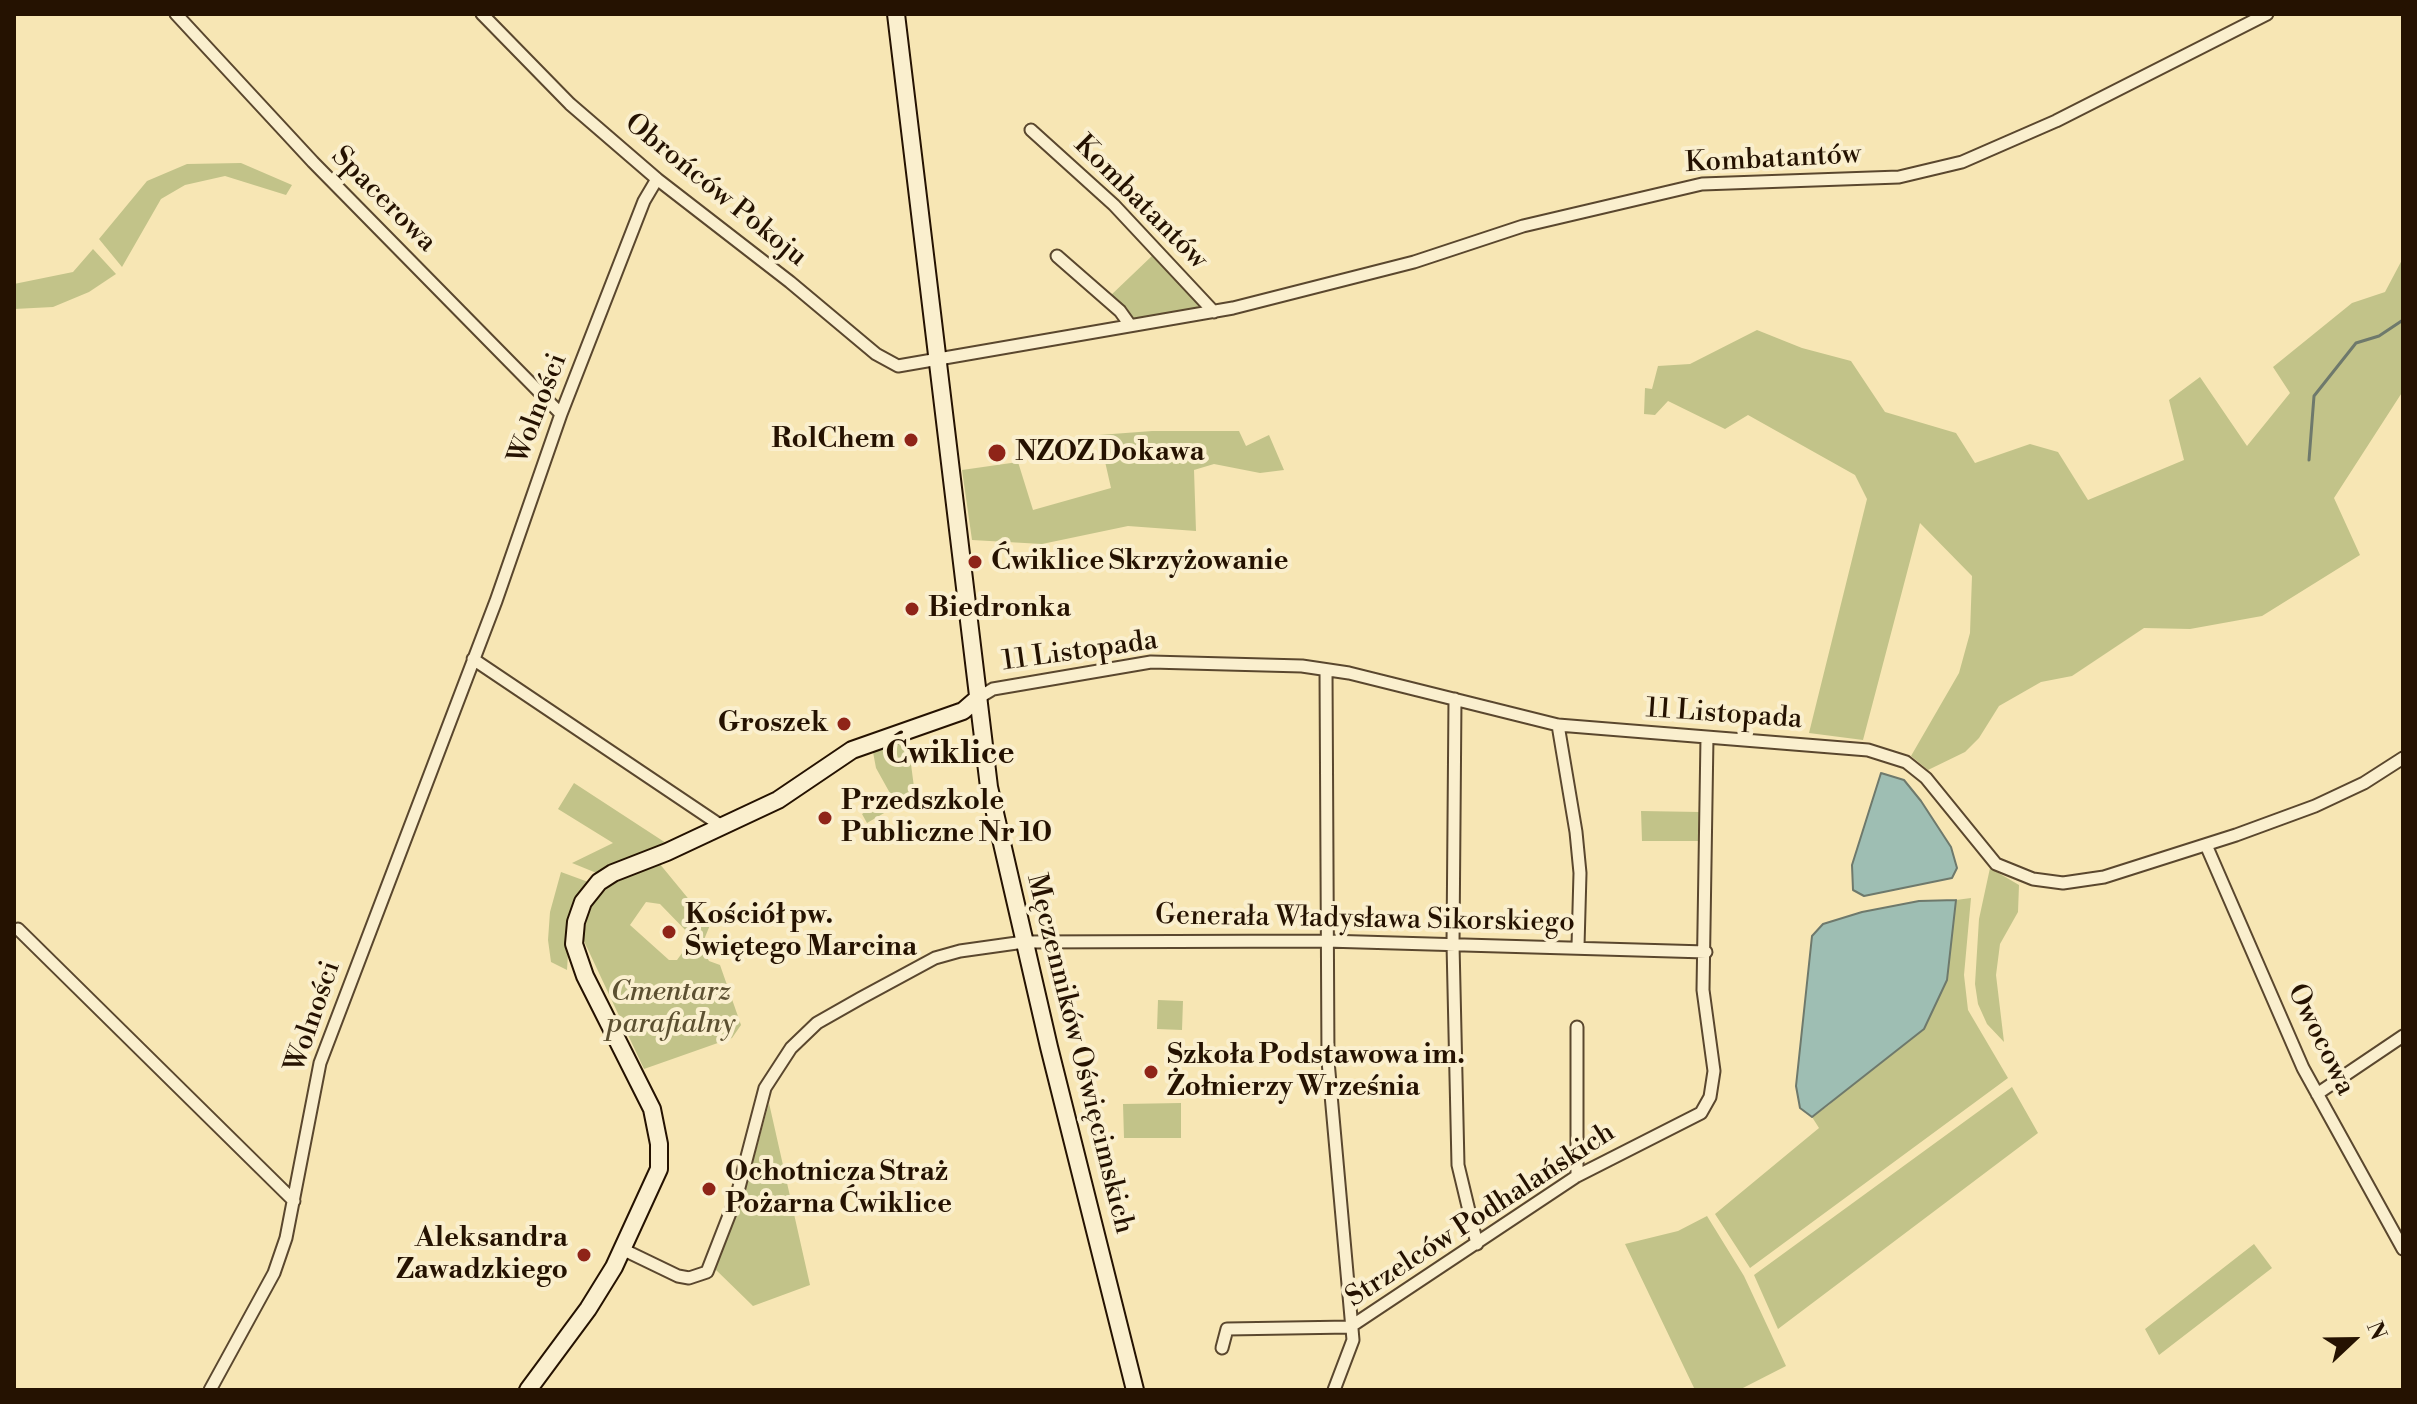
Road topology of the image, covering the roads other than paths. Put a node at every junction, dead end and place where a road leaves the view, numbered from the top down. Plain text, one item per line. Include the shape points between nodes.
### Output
1 (176, 14) edge
2 (482, 14) edge
3 (896, 14) edge
4 (2267, 14) edge
5 (1031, 130) dead end
6 (657, 179) junction
7 (1057, 256) dead end
8 (1214, 312) junction
9 (1130, 325) junction
10 (938, 361) junction
11 (561, 414) junction
12 (473, 659) junction
13 (1326, 670) junction
14 (978, 698) junction
15 (1455, 699) junction
16 (1558, 725) junction
17 (1707, 737) junction
18 (2403, 758) edge
19 (723, 827) junction
20 (2206, 845) junction
21 (18, 929) dead end
22 (1326, 941) junction
23 (1024, 942) junction
24 (1453, 944) junction
25 (1578, 946) junction
26 (1706, 952) junction
27 (1577, 1027) dead end
28 (2403, 1036) edge
29 (2317, 1094) junction
30 (1577, 1176) junction
31 (294, 1201) junction
32 (1477, 1244) junction
33 (622, 1249) junction
34 (2403, 1249) edge
35 (1350, 1327) junction
36 (1222, 1348) dead end
37 (210, 1390) edge
38 (528, 1390) edge
39 (1135, 1390) edge
40 (1334, 1390) edge

1 - 11 street, Spacerowa
2 - 6 street, Obrońców Pokoju via 570,104
3 - 10 main road, Męczenników Oświęcimskich
4 - 8 street, Kombatantów via 2025,136 1962,162 1899,177 1702,184 1523,226 1414,262
5 - 8 street, Kombatantów via 1114,205
6 - 10 street, Obrońców Pokoju via 886,362 898,366
6 - 11 street, Wolności
7 - 9 street
8 - 9 street, Kombatantów
9 - 10 street, Kombatantów
10 - 14 main road, Męczenników Oświęcimskich
11 - 12 street, Wolności
12 - 19 street
12 - 31 street, Wolności via 320,1063
13 - 14 street, 11 Listopada via 1151,662 993,689
13 - 15 street, 11 Listopada
13 - 22 street
14 - 19 main road via 963,711 852,750 778,800
14 - 23 main road, Męczenników Oświęcimskich via 993,811
15 - 16 street, 11 Listopada
15 - 24 street
16 - 17 street, 11 Listopada
16 - 25 street via 1580,873
17 - 20 street, 11 Listopada via 1868,750 1906,762 1926,778 1985,854 2033,879 2080,882
17 - 26 street, Strzelców Podhalańskich
18 - 20 street, 11 Listopada via 2315,806
19 - 33 main road via 599,882 576,922 574,944 585,976 652,1109 659,1144 659,1169
20 - 29 street, Owocowa
21 - 31 street
22 - 23 street, Generała Władysława Sikorskiego
22 - 24 street, Generała Władysława Sikorskiego
22 - 35 street via 1328,1061
23 - 33 street, Generała Władysława Sikorskiego via 935,958 817,1023 791,1048 765,1088 737,1195 707,1272 678,1276
23 - 39 main road, Męczenników Oświęcimskich
24 - 25 street, Generała Władysława Sikorskiego
24 - 32 street via 1458,1165
25 - 26 street, Generała Władysława Sikorskiego
26 - 30 street, Strzelców Podhalańskich via 1703,990 1714,1071 1706,1104 1694,1119
27 - 30 street
28 - 29 street
29 - 34 street, Owocowa
30 - 32 street, Strzelców Podhalańskich
31 - 37 street, Wolności via 274,1273
32 - 35 street, Strzelców Podhalańskich
33 - 38 main road via 588,1309
35 - 36 street via 1227,1329
35 - 40 street, Strzelców Podhalańskich via 1353,1340

